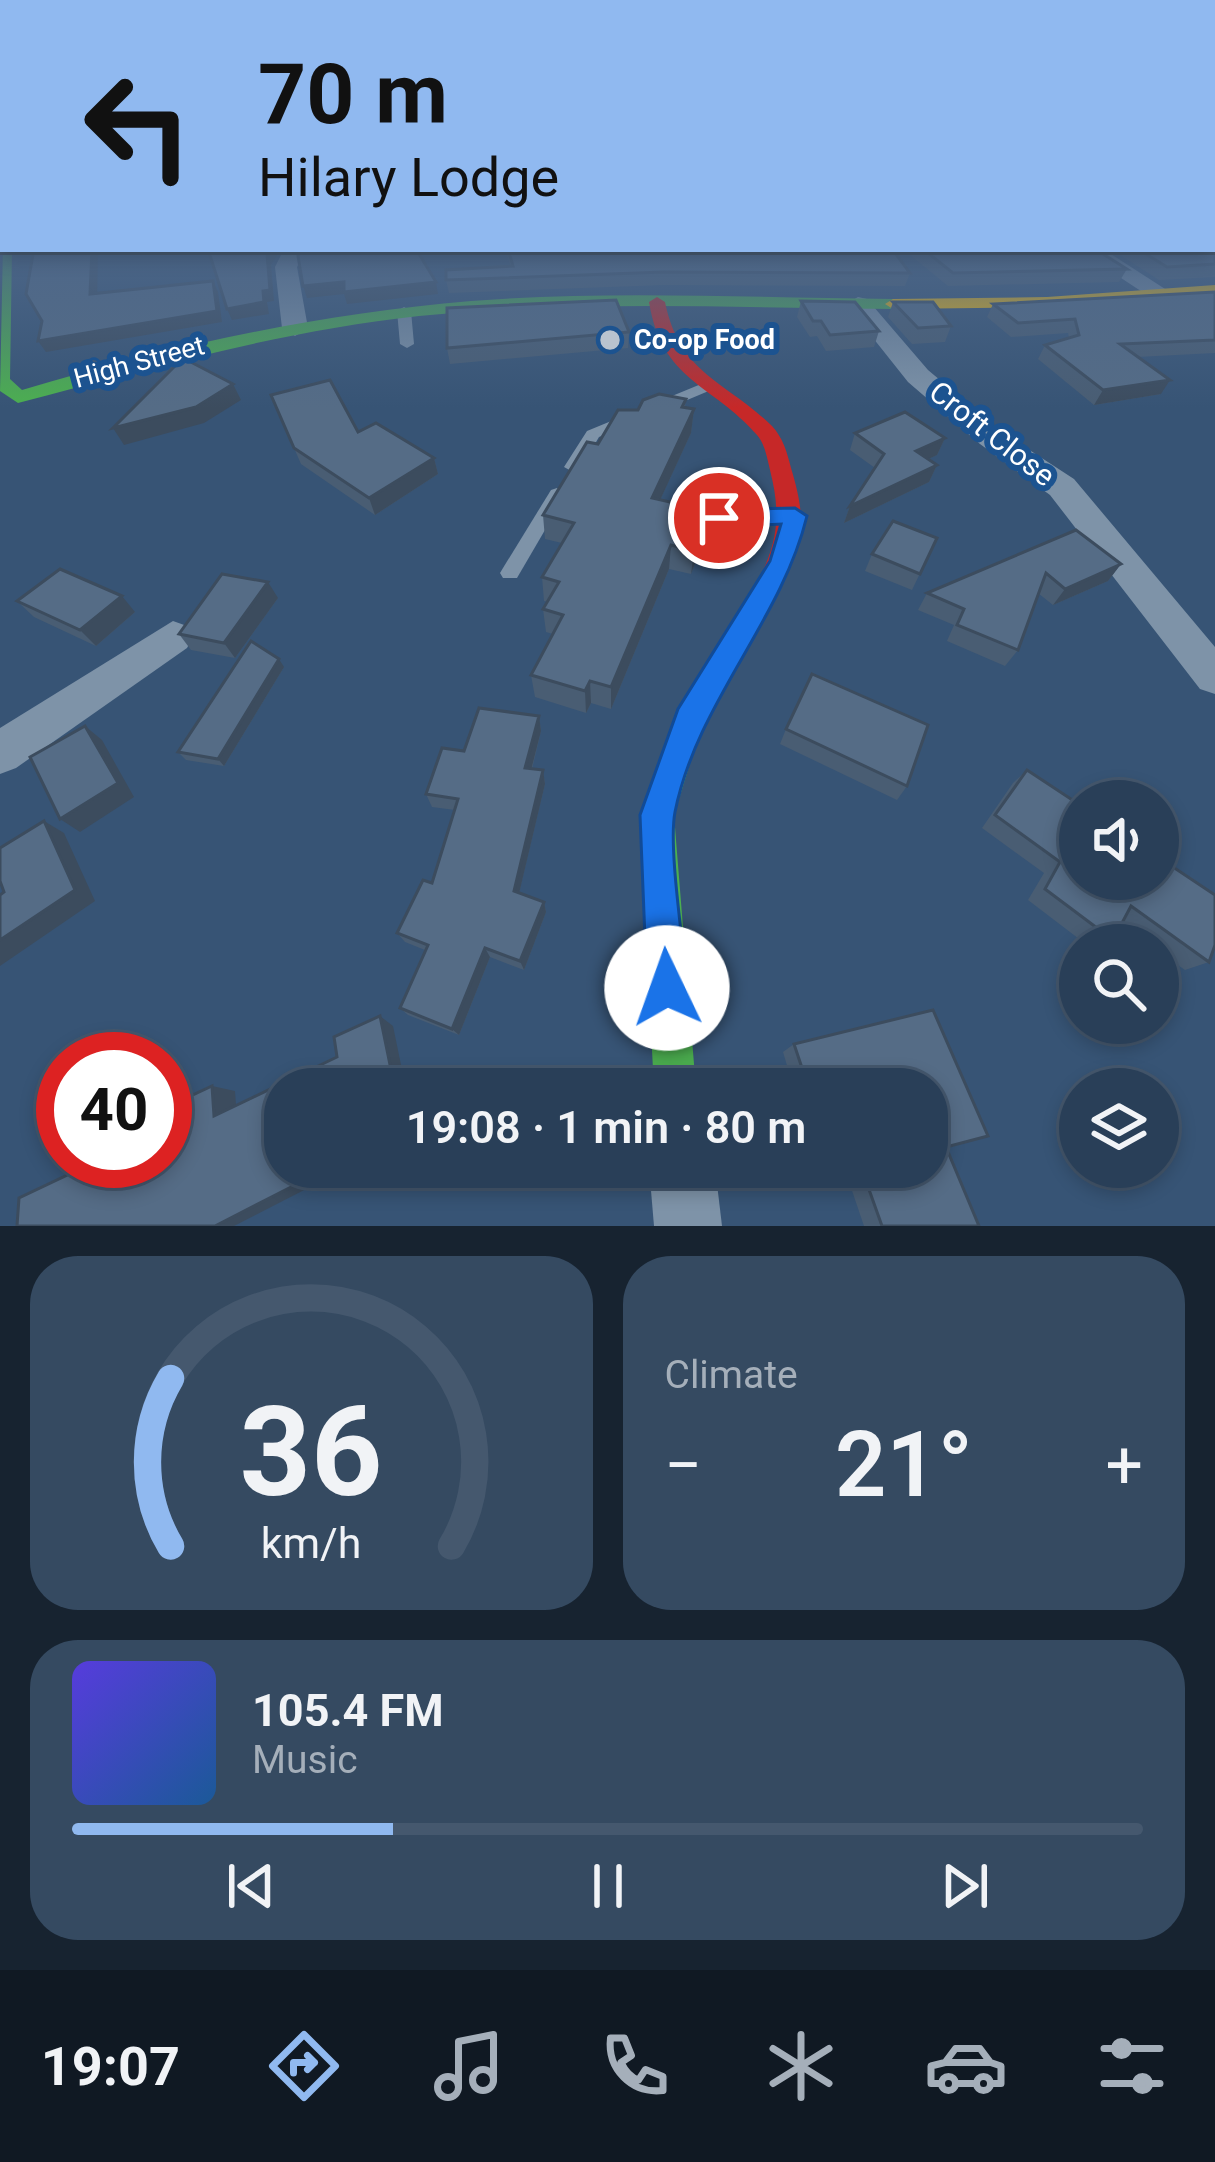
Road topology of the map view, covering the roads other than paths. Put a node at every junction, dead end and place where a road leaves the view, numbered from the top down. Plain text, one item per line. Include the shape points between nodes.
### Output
1 (2, 294) edge
2 (290, 294) edge
3 (1162, 294) edge
4 (1180, 294) edge
5 (1165, 296) junction
6 (657, 302) junction
7 (858, 304) junction
8 (404, 311) junction
9 (295, 328) junction
10 (407, 344) dead end
11 (706, 387) junction
12 (9, 400) edge
13 (795, 516) junction
14 (681, 520) edge
15 (511, 573) dead end
16 (172, 637) dead end
17 (1215, 677) edge
18 (0, 753) edge
19 (674, 1068) edge
20 (684, 1188) edge
21 (688, 1226) edge

1 - 12 street via 0,380
2 - 9 street
3 - 5 street
4 - 5 street, High Street
5 - 7 street, High Street
6 - 7 street, High Street
6 - 8 street, High Street
6 - 11 street via 661,336
7 - 17 street, Croft Close via 918,376 1062,487
8 - 9 street, High Street
8 - 10 lane
9 - 12 street, High Street via 115,366
11 - 13 street via 770,434
11 - 15 lane via 592,434
13 - 14 lane
13 - 19 street via 783,562 689,718 657,815
16 - 18 street
20 - 21 street

